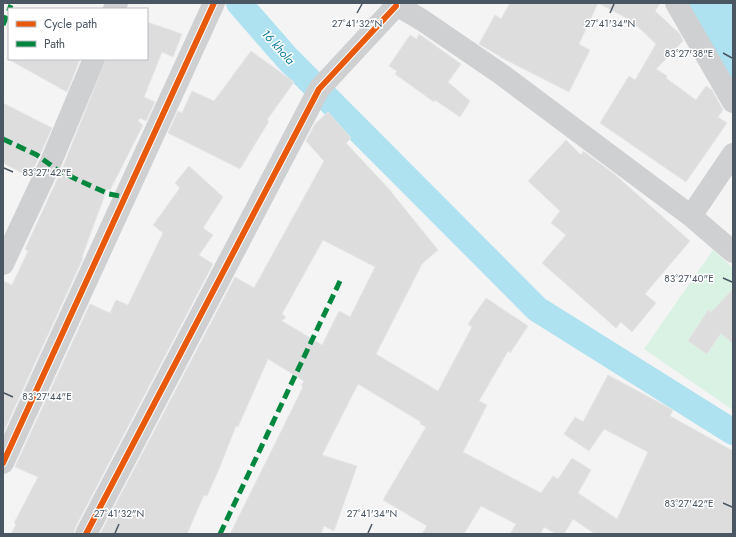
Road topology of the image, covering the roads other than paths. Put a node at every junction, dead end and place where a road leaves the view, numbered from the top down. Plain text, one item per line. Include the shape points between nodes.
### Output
1 (214, 3) edge
2 (676, 3) edge
3 (395, 5) edge
4 (94, 60) edge
5 (733, 102) edge
6 (733, 154) edge
7 (690, 216) junction
8 (733, 252) edge
9 (3, 264) edge
10 (3, 463) edge
11 (86, 534) edge

1 - 10 street
2 - 5 street
3 - 7 street via 422,20 501,74
3 - 11 street via 319,89
4 - 9 street via 50,164
6 - 7 street
7 - 8 street

